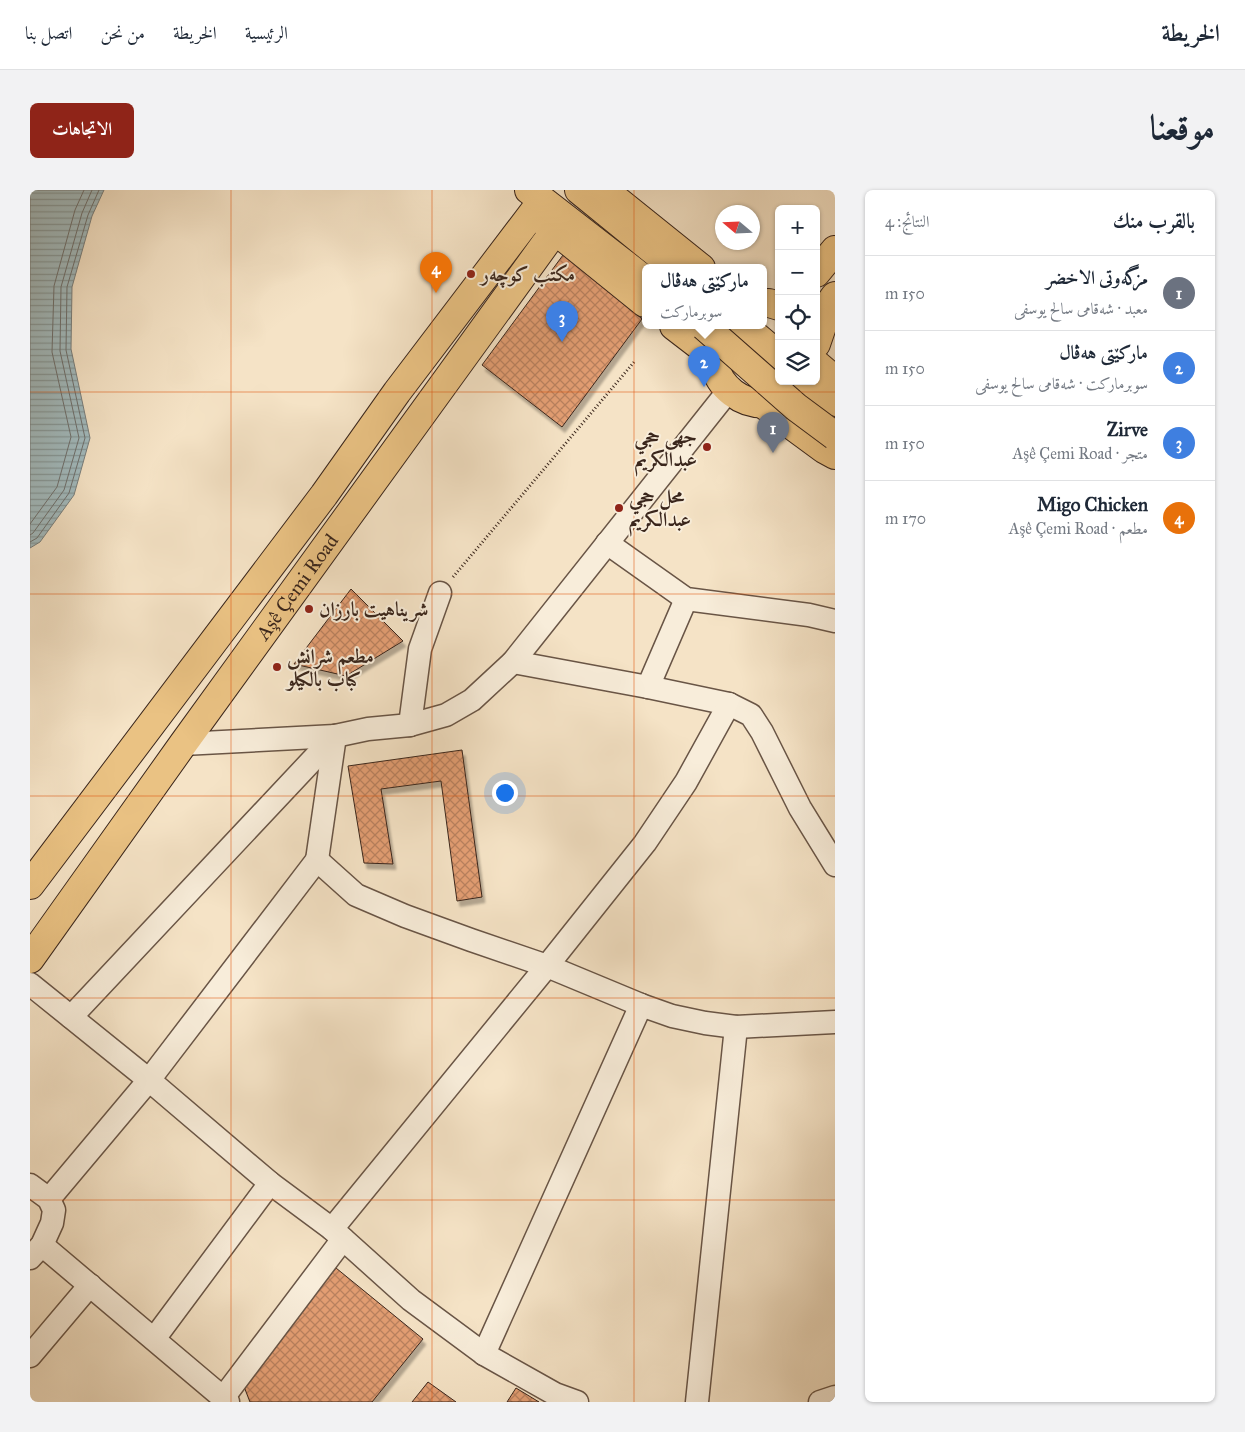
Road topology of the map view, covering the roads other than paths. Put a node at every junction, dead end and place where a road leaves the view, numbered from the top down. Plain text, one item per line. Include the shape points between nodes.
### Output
1 (579, 190) edge
2 (604, 190) edge
3 (534, 201) edge
4 (560, 224) junction
5 (835, 250) edge
6 (686, 264) edge
7 (687, 264) edge
8 (820, 268) edge
9 (642, 278) edge
10 (835, 296) edge
11 (642, 300) edge
12 (678, 329) edge
13 (707, 329) edge
14 (720, 329) edge
15 (748, 329) edge
16 (817, 340) edge
17 (775, 353) edge
18 (713, 356) junction
19 (820, 367) edge
20 (835, 380) edge
21 (803, 385) edge
22 (812, 385) edge
23 (729, 390) junction
24 (835, 402) edge
25 (763, 404) junction
26 (835, 407) edge
27 (831, 447) edge
28 (607, 543) junction
29 (440, 593) road end
30 (686, 599) junction
31 (835, 621) edge
32 (513, 662) junction
33 (648, 687) junction
34 (729, 704) junction
35 (410, 725) junction
36 (335, 736) junction
37 (183, 744) junction
38 (317, 860) junction
39 (835, 865) edge
40 (30, 885) edge
41 (30, 959) edge
42 (547, 966) junction
43 (30, 984) edge
44 (641, 1005) junction
45 (71, 1018) junction
46 (736, 1027) junction
47 (834, 1027) edge
48 (149, 1080) junction
49 (270, 1183) junction
50 (30, 1185) edge
51 (49, 1199) junction
52 (338, 1234) junction
53 (36, 1252) edge
54 (90, 1285) junction
55 (154, 1339) junction
56 (484, 1354) junction
57 (30, 1356) edge
58 (835, 1397) edge
59 (226, 1400) edge
60 (577, 1402) edge
61 (697, 1402) edge
62 (820, 1402) edge

1 - 6 main road via 634,234
2 - 7 main road
3 - 4 main road
3 - 40 main road, Aşê Çemi Road via 324,495
4 - 9 main road via 620,260
4 - 11 main road
4 - 37 main road, Aşê Çemi Road
5 - 8 main road
10 - 16 main road
12 - 18 main road
13 - 27 main road, bridge via 796,407
14 - 18 main road
15 - 17 main road
18 - 23 main road via 721,380
19 - 20 main road
21 - 25 main road via 787,398
22 - 24 main road
23 - 25 main road via 745,400
23 - 28 street
25 - 27 main road
26 - 27 main road via 828,414 821,431 821,440
28 - 30 street
28 - 32 street
29 - 35 street via 420,649
30 - 31 street via 809,614
30 - 33 street
32 - 33 street
32 - 35 street via 472,700 446,715
33 - 34 street
34 - 39 street via 751,716 762,732 800,808
34 - 42 street via 686,782 645,843
35 - 36 street
36 - 37 street
36 - 38 street
36 - 45 street
37 - 41 main road, Aşê Çemi Road
38 - 42 street via 356,895 463,938
38 - 48 street
42 - 44 street
42 - 52 street
43 - 45 street
44 - 46 street via 672,1016
44 - 56 street
45 - 48 street
46 - 47 street
46 - 61 street
48 - 49 street
48 - 51 street
49 - 52 street
49 - 55 street
50 - 51 street
51 - 53 street via 54,1210 52,1223
52 - 56 street via 411,1300
52 - 59 street
53 - 54 street
54 - 55 street
54 - 57 street
55 - 59 street
56 - 60 street via 555,1394
58 - 62 street

